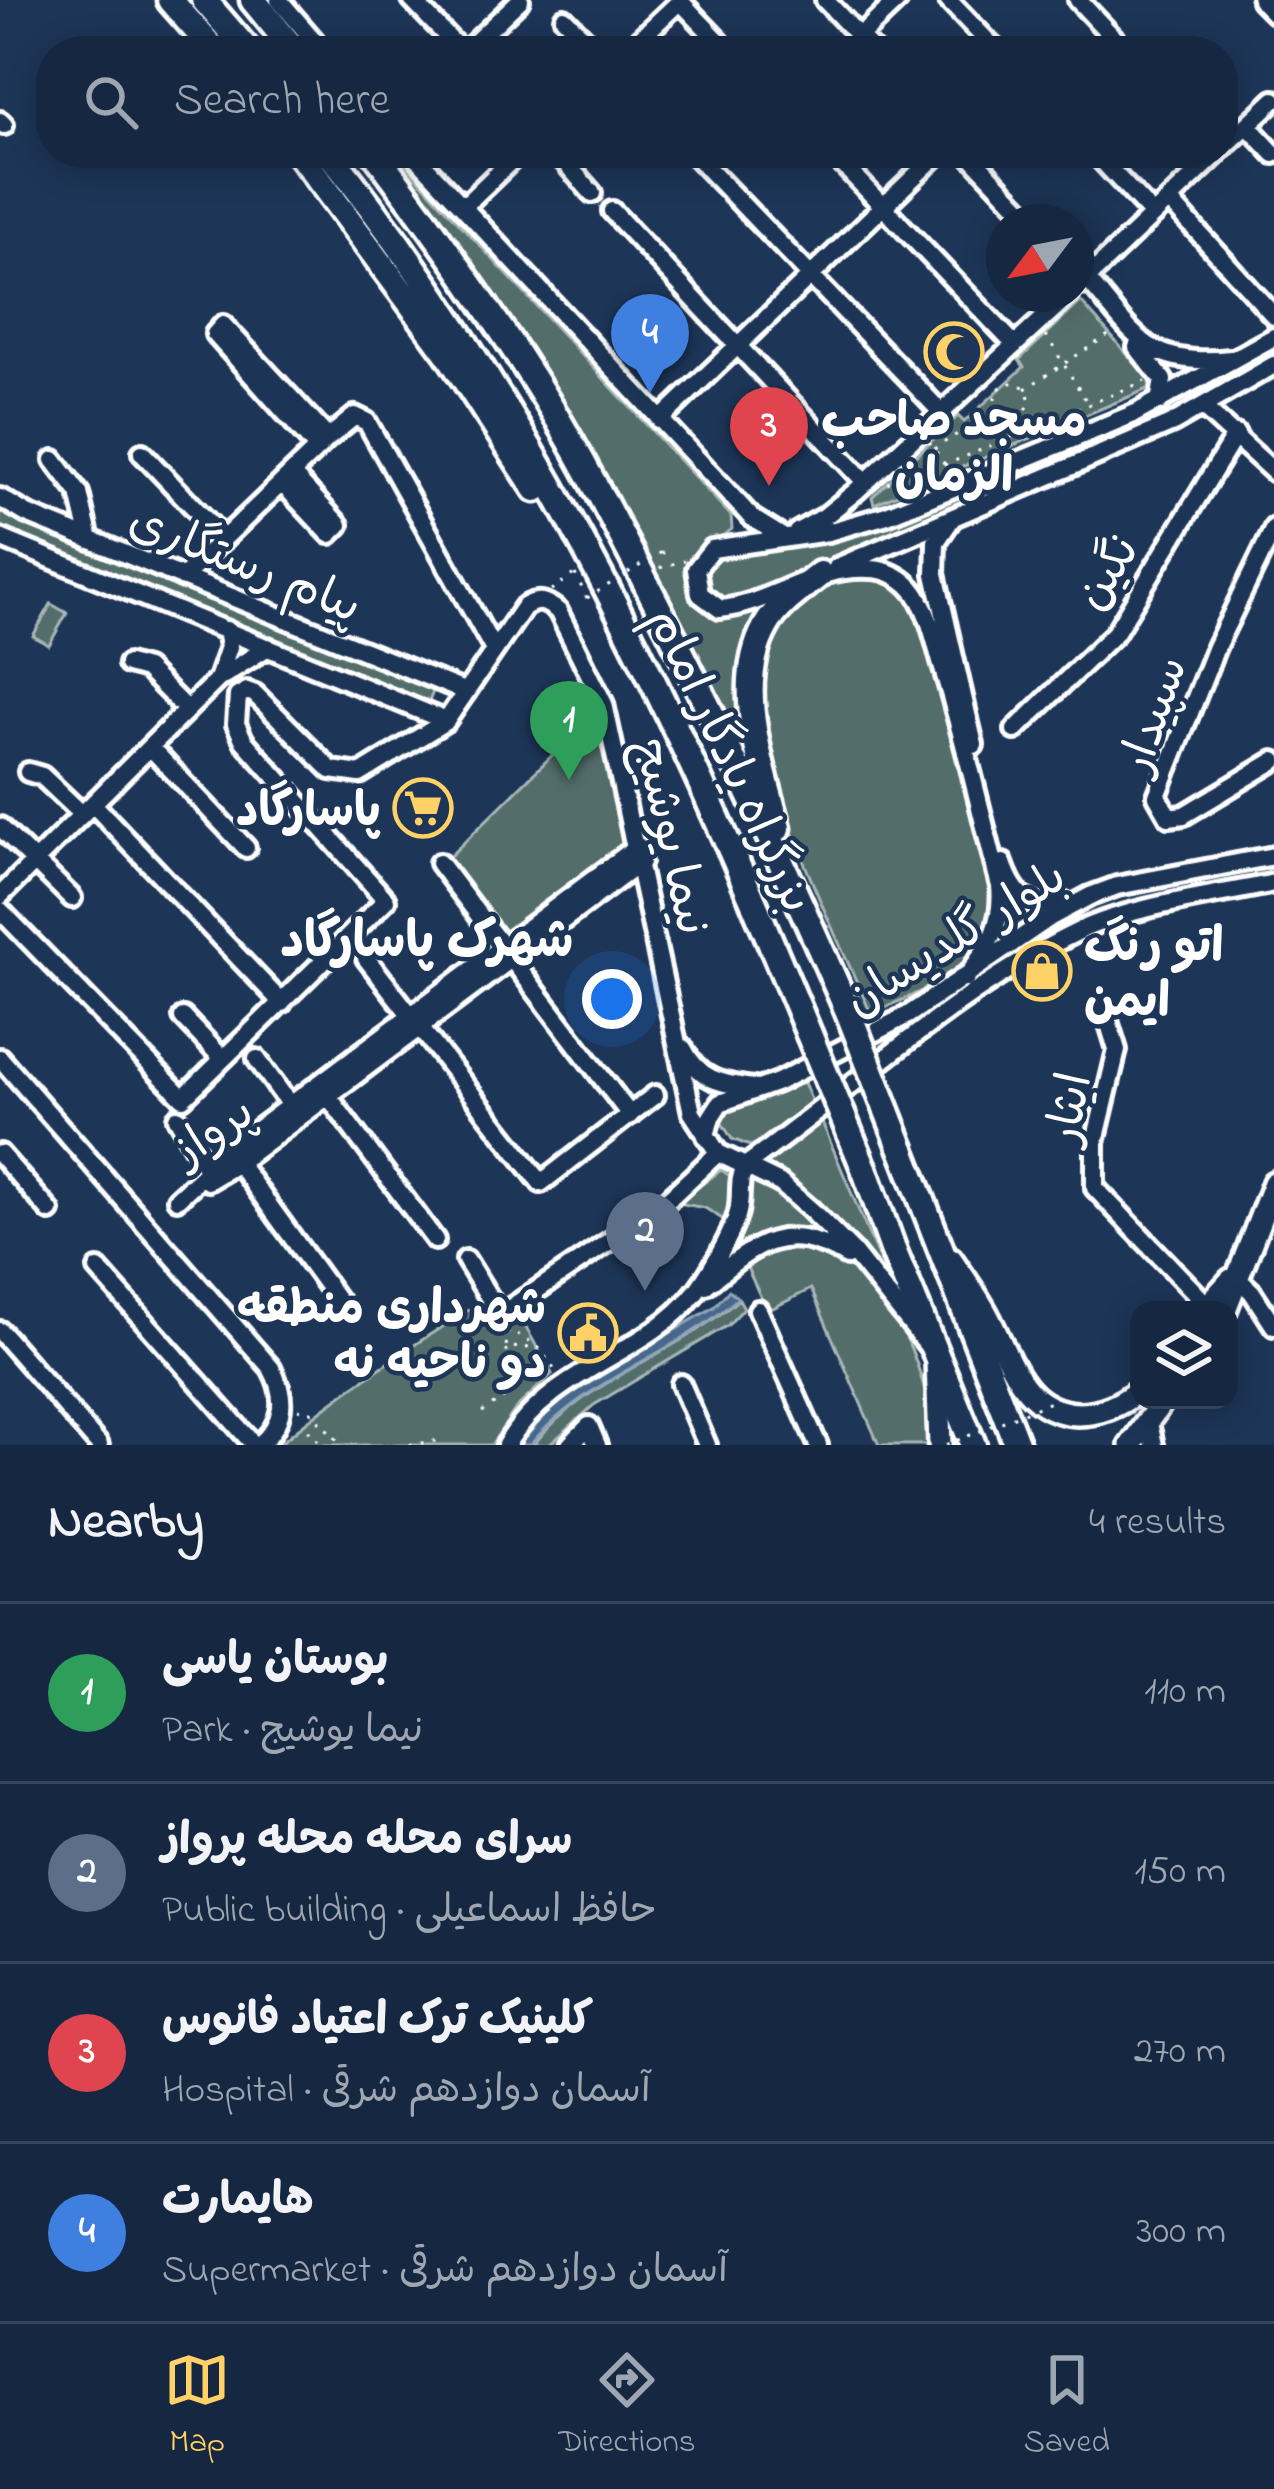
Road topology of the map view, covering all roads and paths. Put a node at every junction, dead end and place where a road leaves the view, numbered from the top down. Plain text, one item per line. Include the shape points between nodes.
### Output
1 (170, 0) edge
2 (204, 0) edge
3 (254, 0) edge
4 (279, 0) edge
5 (412, 0) edge
6 (520, 0) edge
7 (680, 0) edge
8 (825, 0) edge
9 (898, 0) edge
10 (949, 0) edge
11 (1078, 0) edge
12 (1261, 0) edge
13 (1274, 13) edge
14 (564, 18) dead end
15 (202, 36) edge
16 (235, 36) edge
17 (283, 36) edge
18 (310, 36) edge
19 (449, 36) edge
20 (480, 36) edge
21 (581, 36) edge
22 (643, 36) edge
23 (714, 36) edge
24 (858, 36) edge
25 (860, 36) edge
26 (983, 36) edge
27 (1112, 36) edge
28 (1274, 100) edge
29 (1247, 125) junction
30 (1238, 134) edge
31 (1274, 154) edge
32 (310, 168) edge
33 (340, 168) edge
34 (386, 168) edge
35 (426, 168) edge
36 (503, 168) edge
37 (570, 168) edge
38 (707, 168) edge
39 (846, 168) edge
40 (924, 168) edge
41 (982, 168) edge
42 (1110, 168) edge
43 (1203, 168) edge
44 (592, 193) dead end
45 (1168, 200) junction
46 (1016, 204) edge
47 (463, 207) junction
48 (883, 207) junction
49 (612, 211) dead end
50 (1154, 214) junction
51 (1094, 268) edge
52 (811, 276) junction
53 (1094, 297) edge
54 (1094, 300) edge
55 (1049, 312) edge
56 (1274, 316) edge
57 (1038, 323) junction
58 (1119, 327) junction
59 (1274, 337) edge
60 (738, 346) junction
61 (1015, 346) junction
62 (1238, 358) junction
63 (1066, 364) junction
64 (1274, 365) edge
65 (1153, 377) dead end
66 (1025, 389) junction
67 (1159, 402) junction
68 (1089, 405) junction
69 (1203, 407) junction
70 (997, 409) junction
71 (942, 413) junction
72 (1018, 416) junction
73 (660, 420) junction
74 (922, 432) junction
75 (1026, 432) junction
76 (1236, 434) junction
77 (322, 443) junction
78 (934, 449) junction
79 (142, 453) dead end
80 (54, 460) dead end
81 (945, 465) junction
82 (1274, 472) edge
83 (865, 482) junction
84 (719, 483) junction
85 (884, 484) dead end
86 (958, 485) junction
87 (0, 498) edge
88 (887, 515) junction
89 (953, 516) junction
90 (1274, 528) edge
91 (0, 538) edge
92 (785, 538) junction
93 (224, 539) junction
94 (90, 540) junction
95 (712, 549) junction
96 (593, 560) junction
97 (668, 562) dead end
98 (820, 574) junction
99 (183, 578) junction
100 (535, 600) junction
101 (226, 630) junction
102 (268, 647) junction
103 (494, 650) junction
104 (128, 664) dead end
105 (218, 680) junction
106 (466, 692) junction
107 (187, 710) junction
108 (446, 721) junction
109 (1015, 730) dead end
110 (150, 747) junction
111 (1274, 761) edge
112 (28, 772) dead end
113 (88, 809) junction
114 (0, 827) edge
115 (246, 848) dead end
116 (639, 854) junction
117 (1274, 856) edge
118 (36, 860) junction
119 (439, 863) dead end
120 (792, 883) junction
121 (1274, 883) edge
122 (0, 896) edge
123 (1090, 896) junction
124 (71, 898) dead end
125 (0, 910) edge
126 (507, 953) junction
127 (366, 958) dead end
128 (966, 978) junction
129 (282, 1003) junction
130 (183, 1017) dead end
131 (416, 1021) junction
132 (1109, 1024) dead end
133 (678, 1036) junction
134 (0, 1058) edge
135 (257, 1059) dead end
136 (223, 1060) junction
137 (757, 1089) junction
138 (655, 1095) dead end
139 (328, 1096) junction
140 (290, 1106) junction
141 (630, 1114) junction
142 (177, 1118) dead end
143 (706, 1136) junction
144 (718, 1153) junction
145 (0, 1154) edge
146 (234, 1157) junction
147 (746, 1166) junction
148 (208, 1171) junction
149 (1274, 1183) edge
150 (50, 1211) dead end
151 (934, 1233) junction
152 (435, 1240) dead end
153 (466, 1260) dead end
154 (860, 1263) junction
155 (98, 1269) dead end
156 (1235, 1276) junction
157 (696, 1293) junction
158 (1205, 1301) edge
159 (1217, 1301) edge
160 (339, 1302) dead end
161 (758, 1310) dead end
162 (1272, 1317) edge
163 (507, 1322) junction
164 (0, 1331) edge
165 (506, 1347) junction
166 (539, 1348) junction
167 (937, 1355) junction
168 (565, 1384) junction
169 (681, 1384) dead end
170 (1130, 1398) edge
171 (1055, 1400) dead end
172 (282, 1406) junction
173 (1156, 1409) edge
174 (482, 1412) dead end
175 (1148, 1419) junction
176 (308, 1430) dead end
177 (441, 1440) dead end
178 (99, 1445) edge
179 (256, 1445) edge
180 (322, 1445) edge
181 (342, 1445) edge
182 (409, 1445) edge
183 (506, 1445) edge
184 (570, 1445) edge
185 (597, 1445) edge
186 (707, 1445) edge
187 (818, 1445) edge
188 (943, 1445) edge
189 (973, 1445) edge
190 (1017, 1445) edge
191 (1131, 1445) edge
192 (1154, 1445) edge

1 - 15 highway
2 - 16 highway
3 - 17 highway
4 - 18 street
5 - 19 street
6 - 20 street
7 - 22 street
7 - 23 street
8 - 24 street
9 - 25 street
10 - 26 street
11 - 27 street
12 - 13 street
14 - 21 street
28 - 29 street
29 - 30 street
29 - 31 street
32 - 96 highway
33 - 96 highway, بزرگراه یادگار امام via 490,382
34 - 120 highway, بزرگراه یادگار امام via 535,380 623,538
35 - 47 street
36 - 47 street
37 - 44 street
38 - 52 street
39 - 48 street
40 - 48 street
41 - 46 street
42 - 50 street
43 - 45 street
45 - 50 street
45 - 56 street
47 - 73 street
48 - 52 street
48 - 61 street
49 - 60 street
50 - 51 street
52 - 60 street
52 - 71 street
53 - 62 street via 1160,354
54 - 58 street
55 - 57 street
57 - 61 street
57 - 63 path
58 - 63 path
58 - 67 street via 1161,376
59 - 62 street
60 - 73 street
60 - 83 street
61 - 71 street
62 - 67 street
63 - 66 path
63 - 68 path
64 - 69 street
65 - 68 path
66 - 70 path via 1001,387
66 - 72 path via 1029,405
67 - 86 street
68 - 75 path
69 - 76 street
69 - 89 street
70 - 72 path
70 - 78 path
71 - 74 street
72 - 75 path
73 - 84 street
74 - 78 path
74 - 83 street
75 - 81 path
76 - 82 street
76 - 109 street, نگین via 1115,633
77 - 77 street via 223,325 215,334
77 - 93 street
77 - 103 street via 355,416 367,422
78 - 81 path
79 - 93 street
80 - 94 street via 79,493
81 - 85 path
81 - 86 path
83 - 88 street via 860,509
83 - 92 street
84 - 92 street via 761,526
84 - 95 street via 739,526
86 - 88 street
87 - 94 street, پیام رستگاری
88 - 92 street
89 - 98 street
89 - 123 street via 936,542 935,574 1002,861 1014,889 1036,907
90 - 111 street, سپیدار via 1216,647 1160,805 1169,817 1184,815
91 - 101 street, پیام رستگاری
92 - 95 street
93 - 99 street
94 - 99 street, پیام رستگاری
95 - 98 street via 696,582 720,609
96 - 167 highway, بزرگراه یادگار امام, bridge via 722,823
97 - 100 path, bridge via 662,551 587,598 575,574
98 - 120 highway via 775,612 751,677 760,758
98 - 128 street via 886,572 909,585 924,607 1002,904 992,942
99 - 106 street, پیام رستگاری
100 - 103 street
100 - 116 street, نیما یوشیج via 559,611 604,704
101 - 102 street, پیام رستگاری
101 - 105 street
102 - 105 street
102 - 108 street, پیام رستگاری
103 - 106 street
104 - 107 street via 146,669
105 - 107 street
106 - 108 street
107 - 110 street
108 - 129 street via 389,759 344,774 316,759 255,694 238,696 244,742 386,900
110 - 113 street
110 - 115 street
112 - 113 street
113 - 118 street
113 - 129 street
114 - 118 street
116 - 126 street, پرواز
116 - 133 street, نیما یوشیج
117 - 123 street, بلوار گلدیسان
118 - 122 street
118 - 124 street
119 - 126 street
120 - 151 highway, بزرگراه یادگار امام, bridge
121 - 147 street, بلوار گلدیسان via 1079,931 951,1010
123 - 128 street, بلوار گلدیسان
125 - 136 street via 183,1098
126 - 131 street, پرواز
126 - 141 street
127 - 131 street
128 - 137 street, بلوار گلدیسان via 895,1023
129 - 136 street
130 - 136 street
131 - 139 street, پرواز
131 - 140 street, پرواز
131 - 141 street via 541,1183
132 - 158 street, ایثار via 1118,1050 1095,1142 1095,1188
133 - 137 street via 709,1080
133 - 143 street, نیما یوشیج via 689,1103
134 - 172 street via 271,1368
135 - 140 street
137 - 143 street, بلوار گلدیسان via 720,1103
138 - 141 street
139 - 146 street, پرواز
139 - 152 street
140 - 146 street, پرواز
142 - 148 street
143 - 144 street, نیما یوشیج
144 - 147 street
144 - 163 street via 659,1208
145 - 150 street
146 - 148 street, پرواز
146 - 148 street, پرواز via 177,1199
146 - 160 street
147 - 154 street via 792,1192
147 - 157 street via 735,1220
149 - 156 main road
151 - 170 main road via 1038,1403 1094,1413
151 - 190 highway, بزرگراه یادگار امام
153 - 163 street
154 - 157 street via 823,1242 776,1239 753,1247
154 - 167 street
155 - 179 street
156 - 159 main road
156 - 162 street
157 - 168 street
161 - 187 street
163 - 165 path
163 - 166 path
164 - 178 street
165 - 166 path
165 - 174 path via 506,1396
166 - 168 path
167 - 188 main road
167 - 189 highway, بزرگراه یادگار امام
168 - 183 street
169 - 186 street
171 - 188 path, bridge
172 - 179 street
172 - 181 path via 311,1412
173 - 175 main road
175 - 191 main road
175 - 192 street
176 - 180 path
177 - 182 path
184 - 185 street via 589,1426

